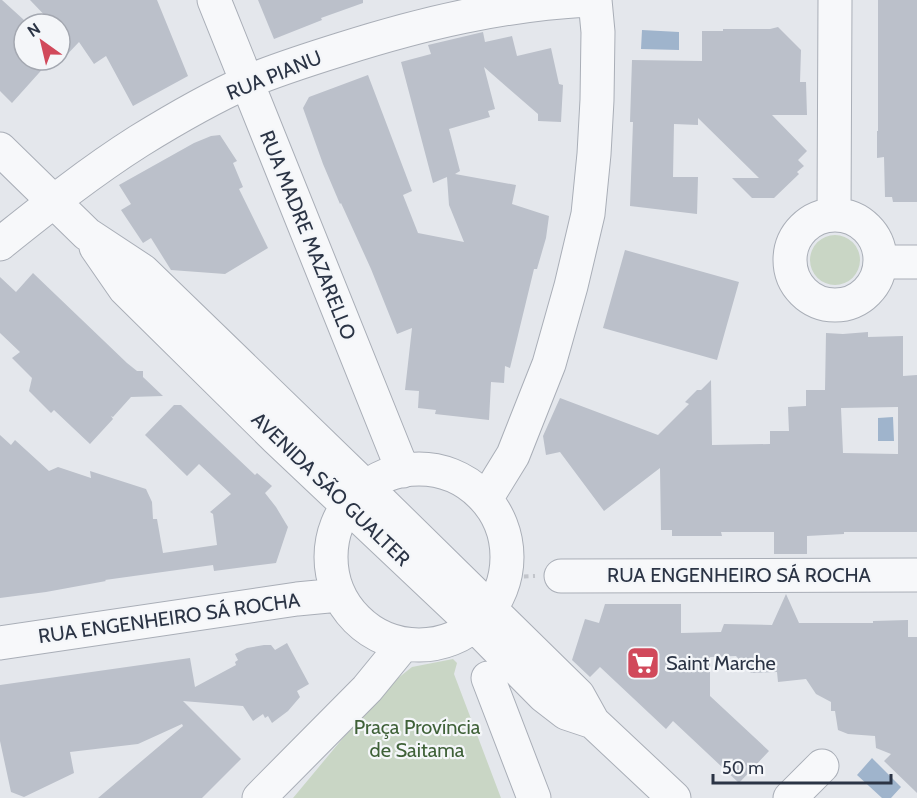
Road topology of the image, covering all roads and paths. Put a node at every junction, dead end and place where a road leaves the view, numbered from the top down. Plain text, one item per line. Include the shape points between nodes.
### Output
1 (214, 0) edge
2 (587, 0) edge
3 (595, 0) edge
4 (835, 0) edge
5 (247, 82) junction
6 (0, 149) edge
7 (54, 202) junction
8 (834, 215) junction
9 (0, 244) edge
10 (880, 262) junction
11 (917, 262) edge
12 (403, 471) junction
13 (357, 496) junction
14 (486, 499) junction
15 (917, 575) edge
16 (561, 576) dead end
17 (346, 606) junction
18 (483, 618) junction
19 (0, 643) edge
20 (403, 645) junction
21 (488, 678) dead end
22 (367, 689) junction
23 (822, 766) dead end
24 (259, 798) edge
25 (534, 798) edge
26 (674, 798) edge
27 (790, 798) edge

1 - 5 street, RUA MADRE MAZARELLO
2 - 5 street, RUA PIANU via 510,7 389,34
3 - 14 street via 597,100 588,214 549,364 513,455
4 - 8 street
5 - 7 street, RUA PIANU via 141,140
5 - 12 street, RUA MADRE MAZARELLO
6 - 7 street, AVENIDA SÃO GUALTER
7 - 9 street, RUA PIANU
7 - 13 street, AVENIDA SÃO GUALTER via 87,234 143,271
8 - 10 street via 849,217 872,234 879,247
8 - 10 street via 805,227 795,240 790,255 791,271 798,286 824,304 840,305 868,291 877,278
10 - 11 street
12 - 13 street via 384,476
12 - 14 street via 448,474 469,484
13 - 17 street via 340,519 331,549 334,580
13 - 18 street, AVENIDA SÃO GUALTER
14 - 18 street via 503,527 508,560 500,595
15 - 16 street, RUA ENGENHEIRO SÁ ROCHA
17 - 19 street, RUA ENGENHEIRO SÁ ROCHA via 297,599
17 - 20 street via 364,627
17 - 22 street
18 - 20 street via 451,640
18 - 26 street, AVENIDA SÃO GUALTER via 578,695 593,722
20 - 22 street
21 - 25 street
22 - 24 street
23 - 27 street

